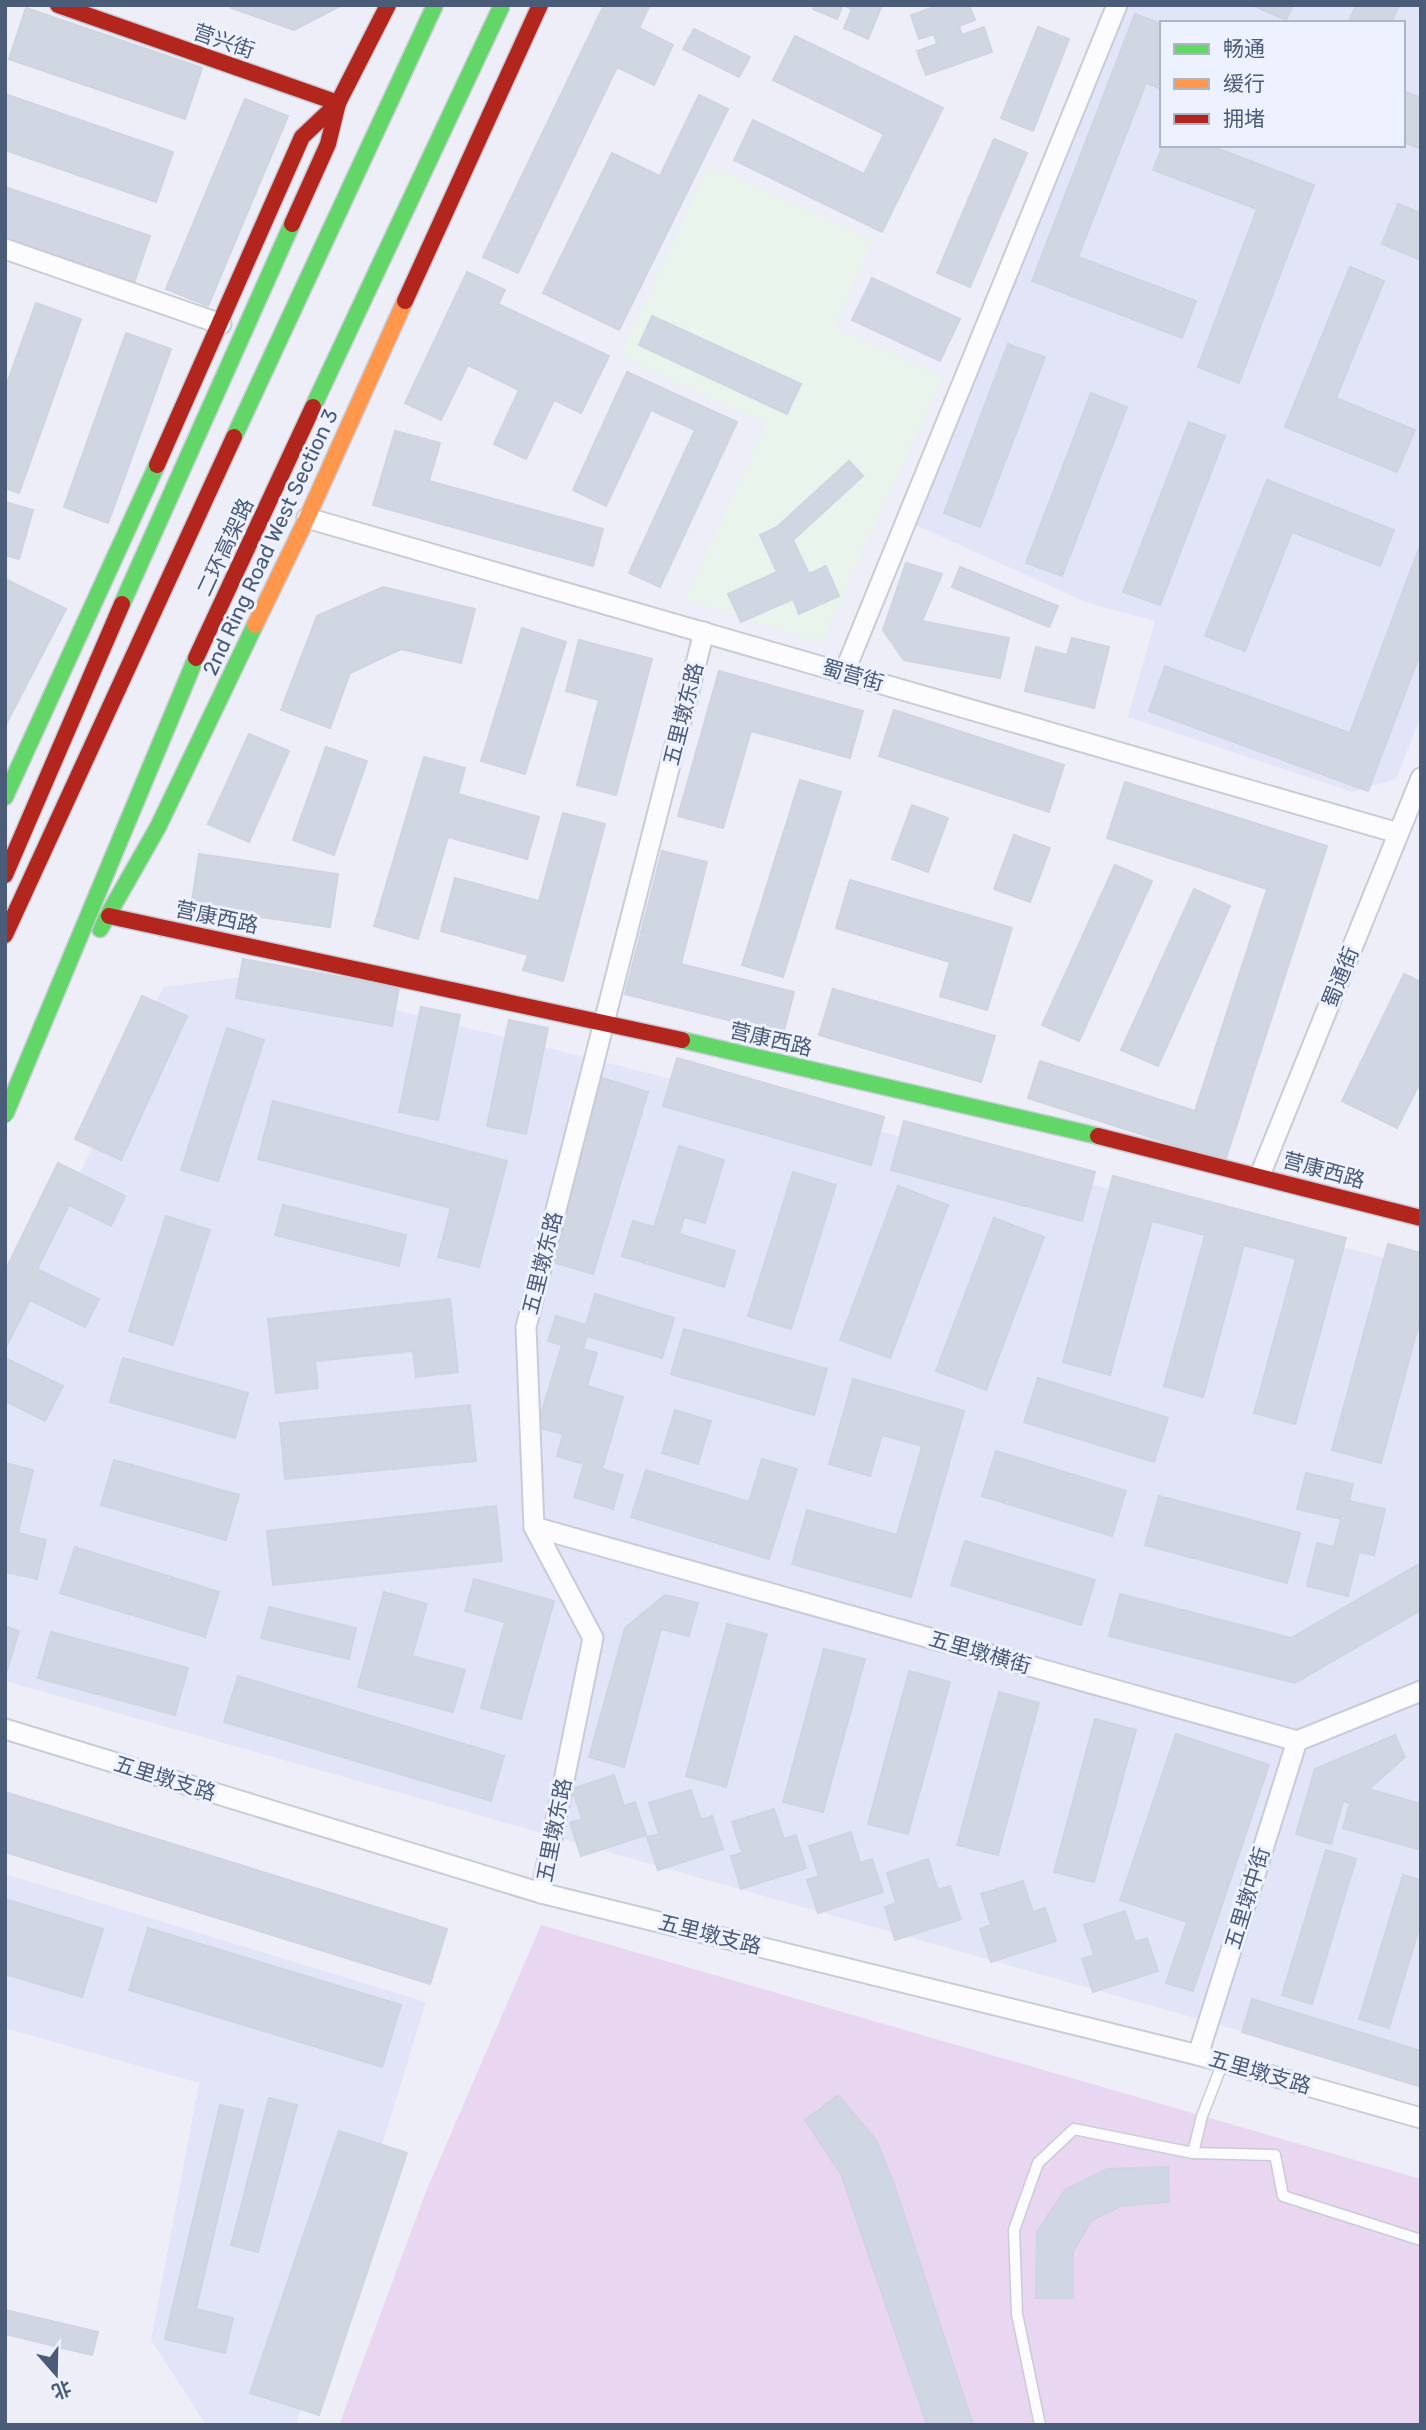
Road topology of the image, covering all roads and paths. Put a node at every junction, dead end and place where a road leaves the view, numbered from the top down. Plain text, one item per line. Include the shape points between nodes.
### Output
1 (58, 5) edge
2 (387, 5) edge
3 (435, 5) edge
4 (502, 5) edge
5 (540, 5) edge
6 (1117, 5) edge
7 (93, 12) edge
8 (338, 103) junction
9 (5, 249) edge
10 (221, 324) junction
11 (307, 518) junction
12 (704, 632) junction
13 (844, 673) junction
14 (1421, 778) edge
15 (5, 797) edge
16 (1398, 833) junction
17 (5, 875) edge
18 (109, 916) junction
19 (5, 935) edge
20 (604, 1021) junction
21 (5, 1080) edge
22 (5, 1115) edge
23 (1260, 1175) junction
24 (1421, 1218) edge
25 (534, 1527) junction
26 (1421, 1691) edge
27 (5, 1729) edge
28 (1297, 1741) junction
29 (541, 1893) junction
30 (1198, 2055) junction
31 (1223, 2062) junction
32 (1421, 2118) edge
33 (1193, 2153) junction
34 (1421, 2240) edge
35 (1040, 2425) edge

1 - 7 main road, 营兴街
2 - 8 main road
3 - 19 main road, 二环高架路
4 - 22 main road, 二环高架路, bridge via 196,658
5 - 11 main road, 2nd Ring Road West Section 3
6 - 13 street
7 - 8 main road, 营兴街
8 - 10 main road via 302,137
8 - 17 main road via 328,144
9 - 10 street
10 - 15 main road
11 - 12 street, 蜀营街
11 - 18 main road, 2nd Ring Road West Section 3 via 158,827
12 - 13 street, 蜀营街
12 - 20 street, 五里墩东路
13 - 16 street, 蜀营街
14 - 16 street, 蜀通街
16 - 23 street, 蜀通街
18 - 20 main road, 营康西路
18 - 21 main road, 2nd Ring Road West Section 3
20 - 23 main road, 营康西路
20 - 25 street, 五里墩东路 via 526,1326
23 - 24 main road, 营康西路
25 - 28 street, 五里墩横街
25 - 29 street, 五里墩东路 via 593,1638
26 - 28 street
27 - 29 street, 五里墩支路
28 - 30 street, 五里墩中街
29 - 30 street, 五里墩支路
30 - 31 street, 五里墩支路
31 - 32 street, 五里墩支路
31 - 33 lane
33 - 34 lane via 1275,2155 1283,2196
33 - 35 lane via 1074,2129 1038,2163 1014,2230 1017,2314

